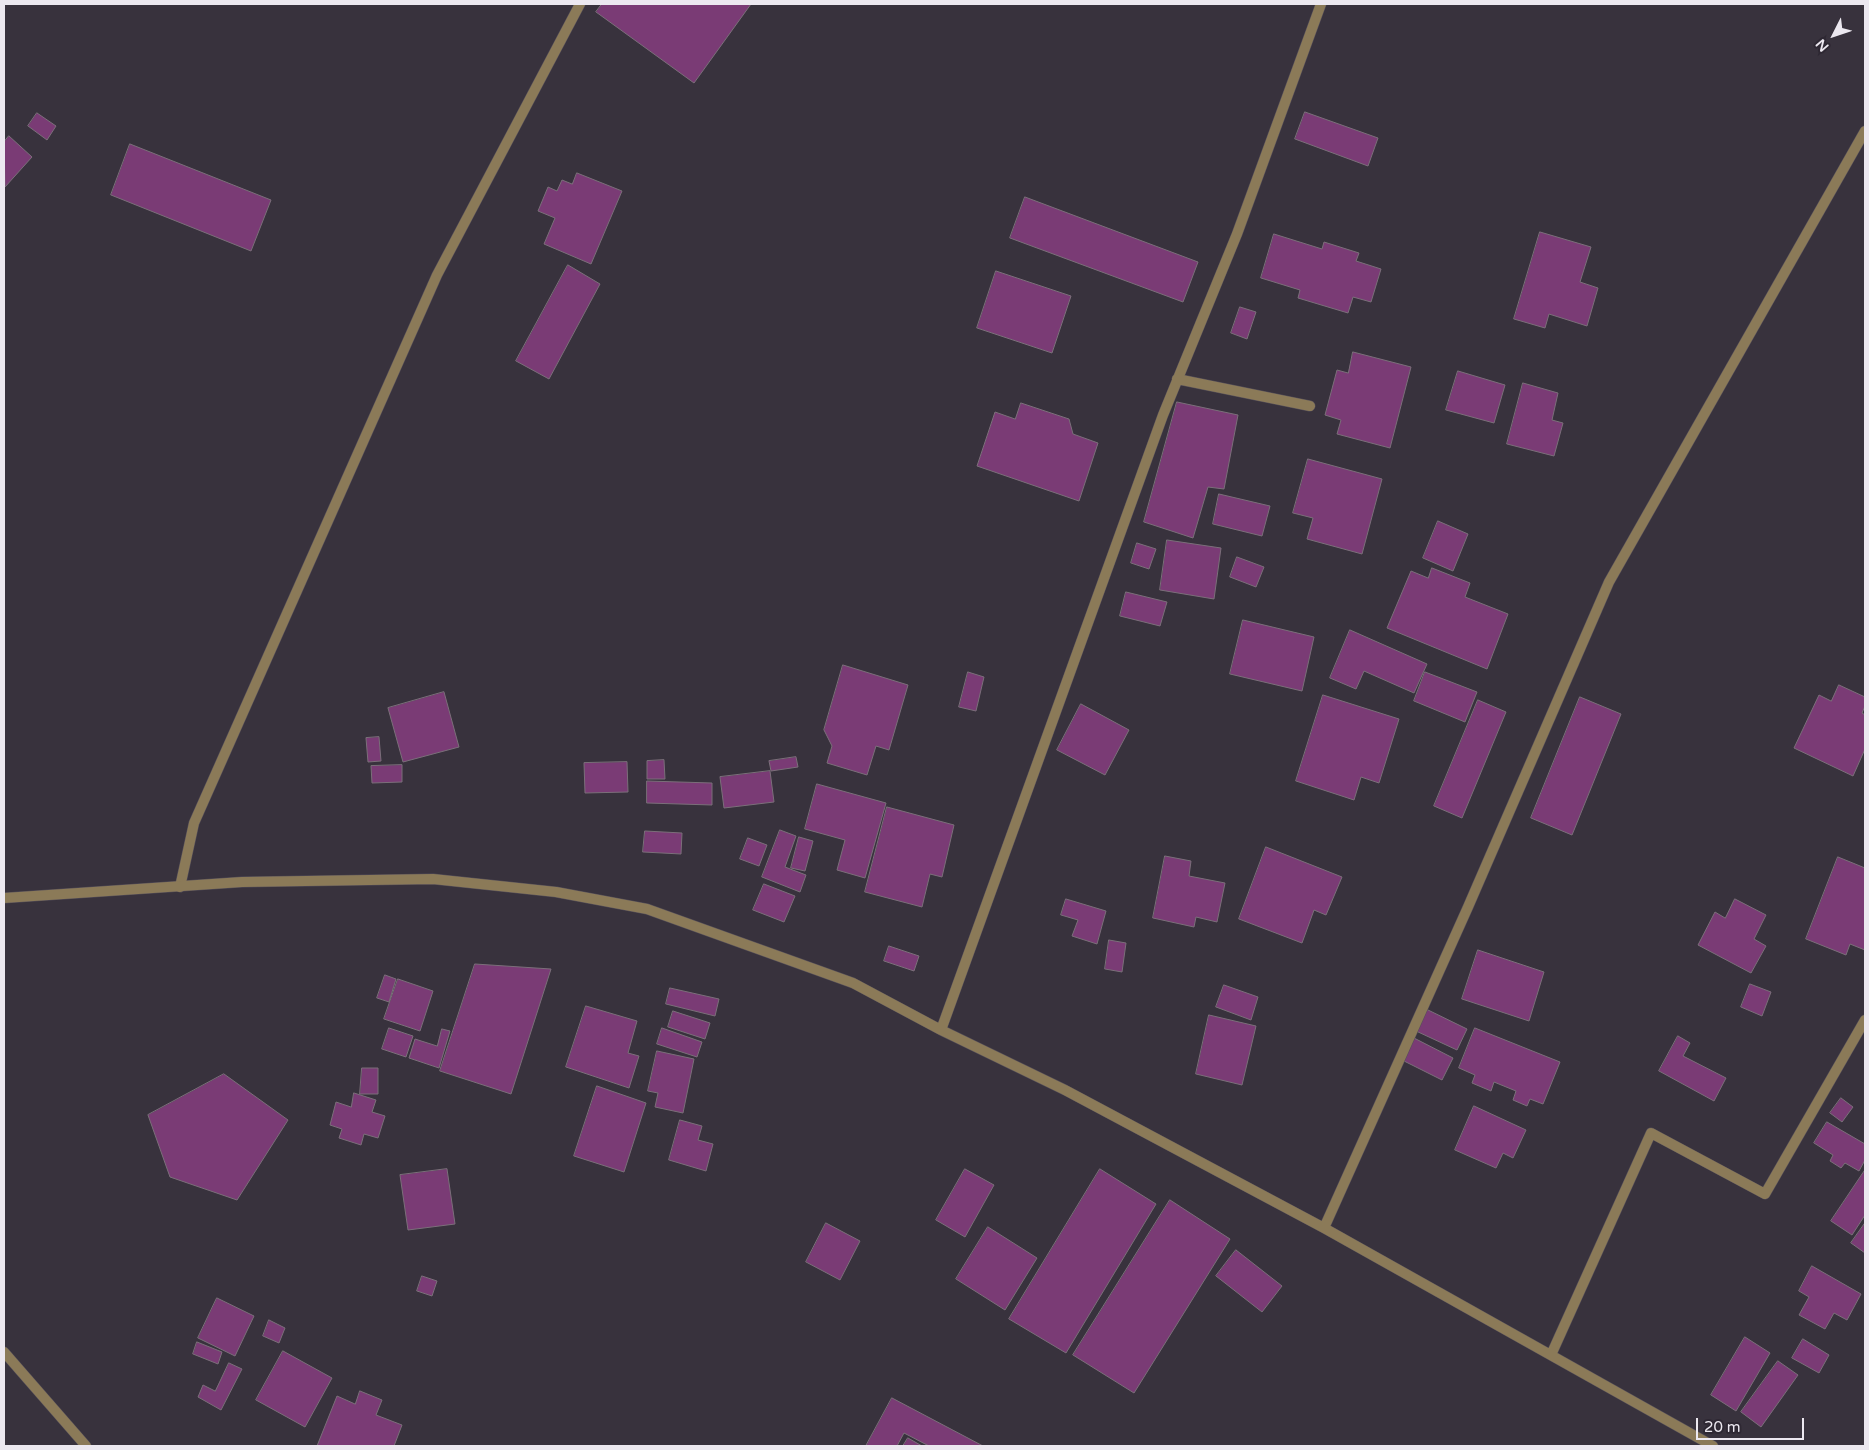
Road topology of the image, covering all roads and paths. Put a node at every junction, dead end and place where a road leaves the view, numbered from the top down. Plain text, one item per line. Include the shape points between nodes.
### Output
1 (580, 4) edge
2 (1321, 4) edge
3 (1865, 131) edge
4 (1177, 378) junction
5 (1310, 406) dead end
6 (180, 887) junction
7 (4, 898) edge
8 (1865, 1020) edge
9 (941, 1030) junction
10 (1324, 1228) junction
11 (4, 1352) edge
12 (1551, 1355) junction
13 (86, 1446) edge
14 (1713, 1446) edge

1 - 6 street via 437,275 194,823
2 - 4 street via 1237,234
3 - 10 street via 1610,582
4 - 5 street
4 - 9 street
6 - 7 street
6 - 9 street via 242,882 433,879 556,892 638,907 853,982
8 - 12 street via 1765,1194 1651,1133
9 - 10 street via 1064,1090
10 - 12 street
11 - 13 street
12 - 14 street

